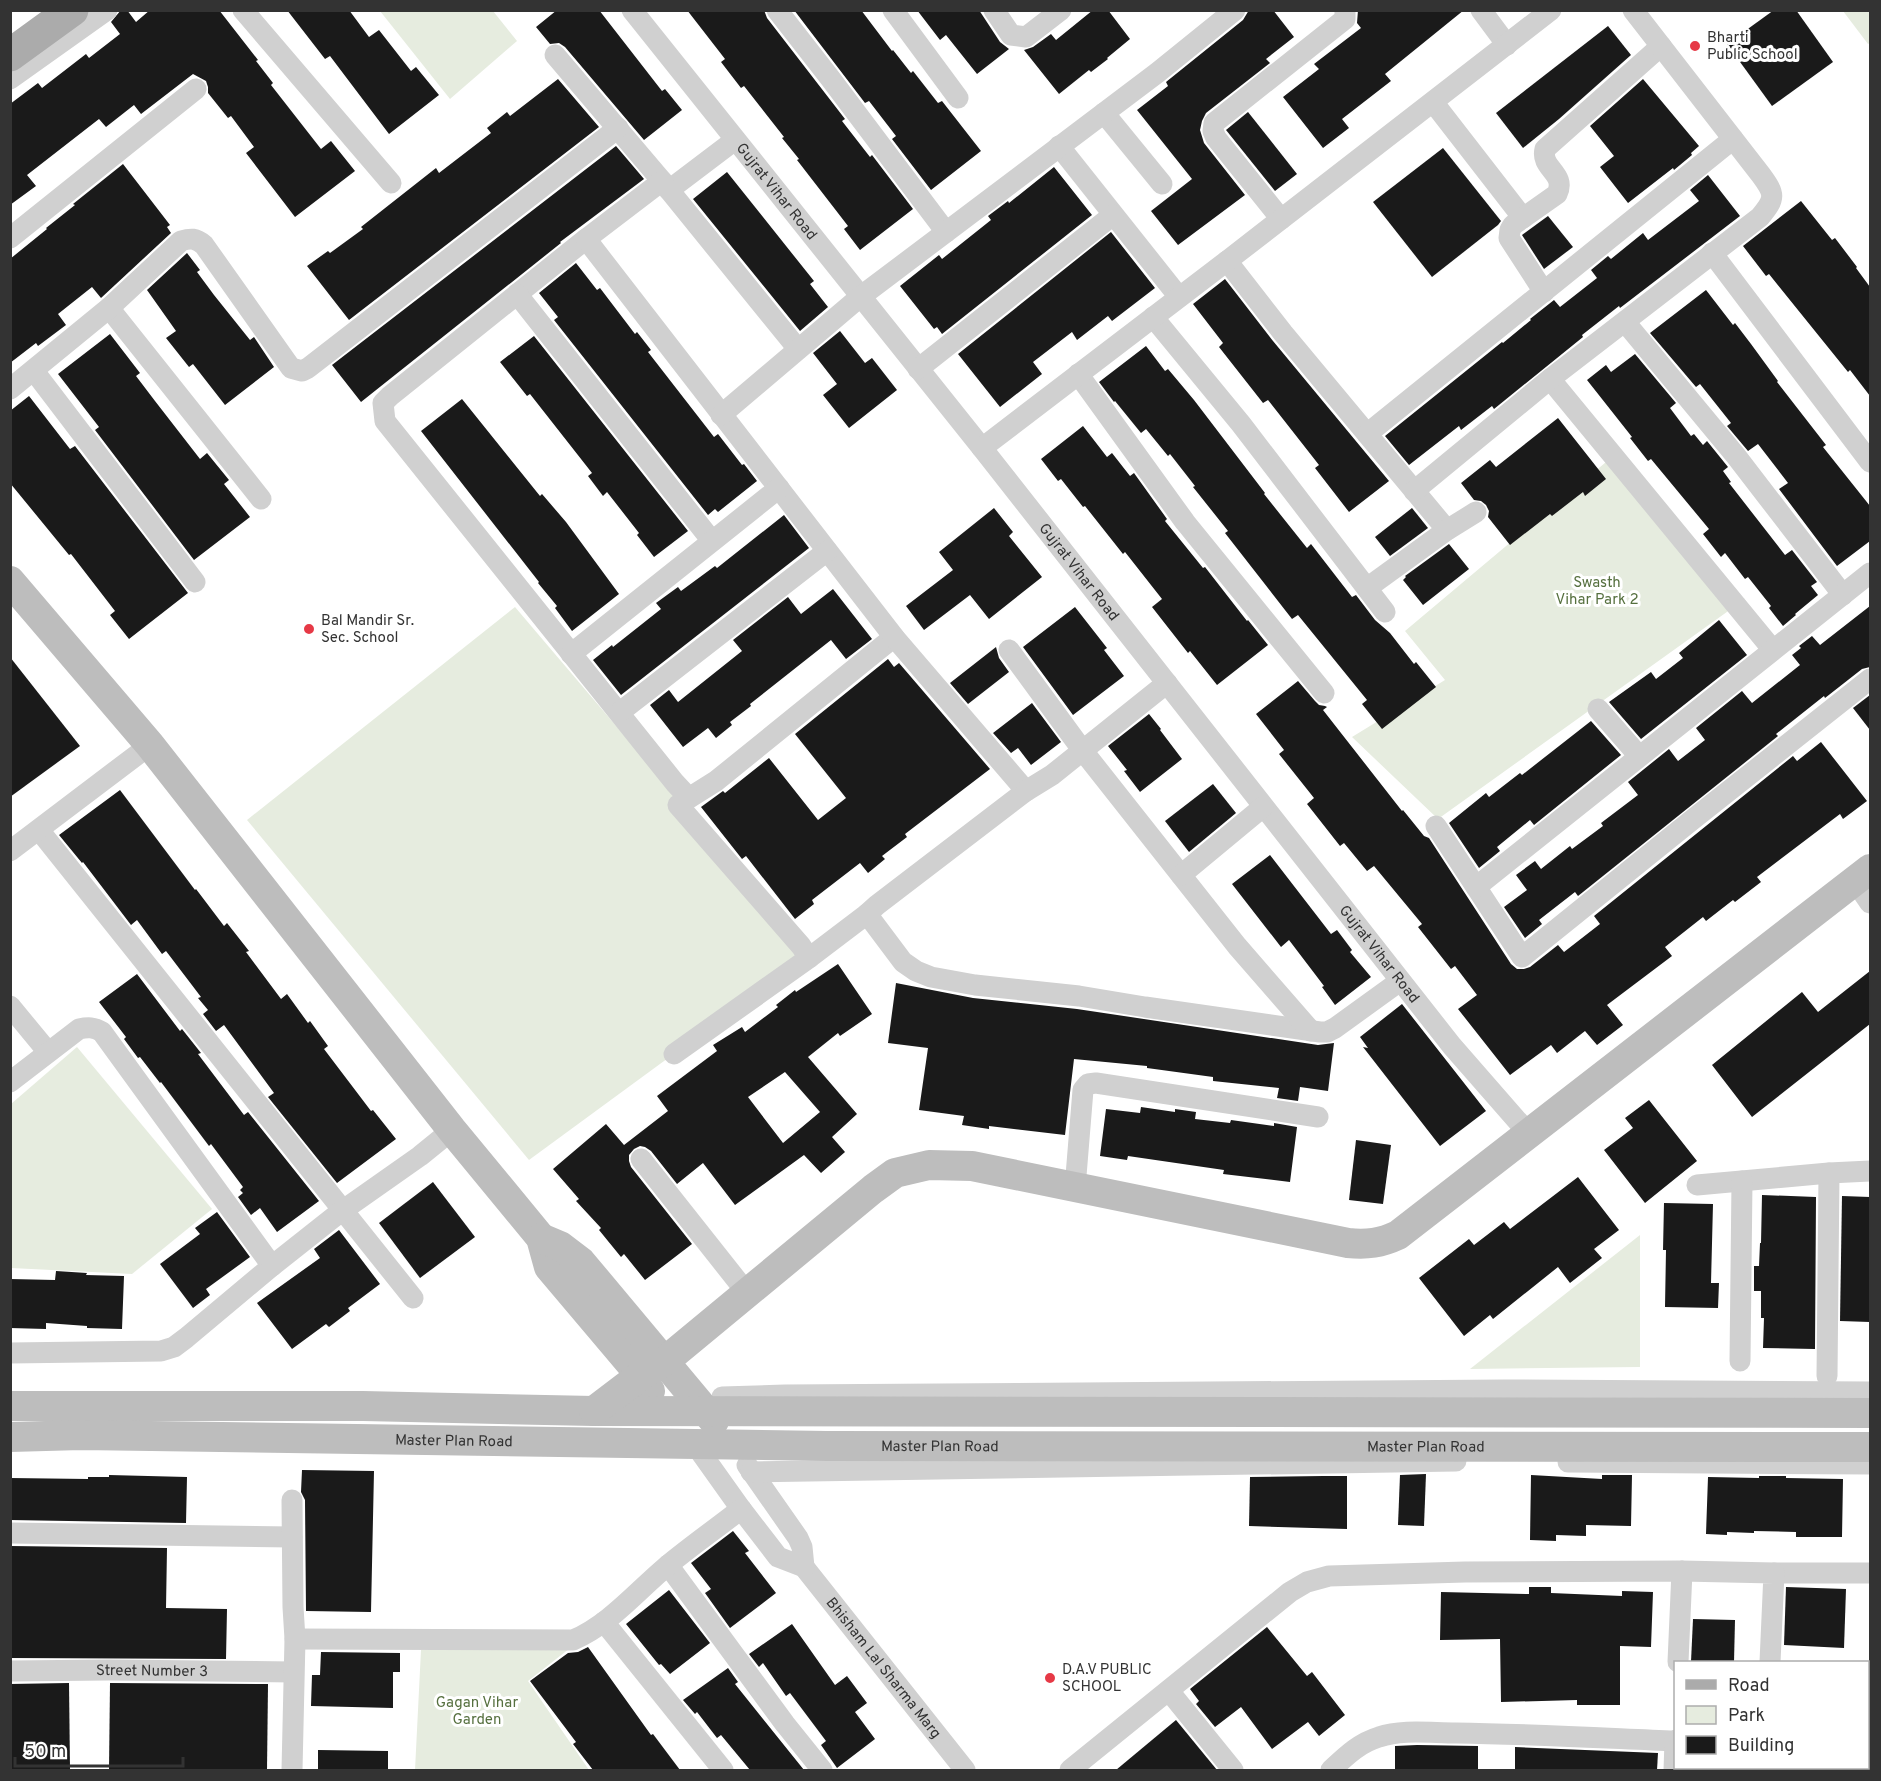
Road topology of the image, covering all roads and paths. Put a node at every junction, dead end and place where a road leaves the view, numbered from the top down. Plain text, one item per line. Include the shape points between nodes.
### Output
1 (72, 10) edge
2 (107, 10) edge
3 (243, 10) edge
4 (632, 10) edge
5 (777, 10) edge
6 (893, 10) edge
7 (993, 10) edge
8 (1061, 10) edge
9 (1235, 10) edge
10 (1345, 10) edge
11 (1480, 10) edge
12 (1551, 10) edge
13 (1633, 10) edge
14 (1507, 45) junction
15 (1661, 46) junction
16 (10, 55) edge
17 (555, 55) dead end
18 (10, 79) edge
19 (196, 89) dead end
20 (958, 98) dead end
21 (1433, 102) junction
22 (1104, 113) junction
23 (618, 128) junction
24 (1733, 139) junction
25 (735, 140) junction
26 (1059, 146) junction
27 (391, 183) dead end
28 (1162, 184) dead end
29 (665, 186) junction
30 (1113, 215) junction
31 (1523, 218) junction
32 (1281, 219) junction
33 (946, 232) junction
34 (10, 238) edge
35 (586, 239) junction
36 (1713, 253) junction
37 (1227, 261) junction
38 (1544, 291) junction
39 (516, 294) junction
40 (860, 297) junction
41 (1179, 297) junction
42 (109, 308) junction
43 (1153, 317) junction
44 (1625, 322) junction
45 (798, 349) junction
46 (918, 369) junction
47 (34, 371) junction
48 (1078, 374) junction
49 (1550, 379) junction
50 (10, 389) edge
51 (721, 415) junction
52 (1367, 434) junction
53 (982, 448) junction
54 (1870, 462) edge
55 (779, 488) junction
56 (1413, 491) junction
57 (261, 499) dead end
58 (1476, 512) dead end
59 (1447, 530) junction
60 (712, 541) junction
61 (826, 550) junction
62 (1870, 573) edge
63 (10, 581) edge
64 (195, 582) dead end
65 (1367, 588) junction
66 (1843, 595) junction
67 (1385, 612) dead end
68 (894, 637) junction
69 (1009, 650) dead end
70 (1773, 650) junction
71 (571, 654) junction
72 (1870, 679) edge
73 (1167, 683) junction
74 (1324, 693) dead end
75 (1598, 709) dead end
76 (620, 712) junction
77 (150, 746) junction
78 (1083, 751) junction
79 (1638, 756) junction
80 (1026, 791) junction
81 (689, 798) junction
82 (1263, 807) junction
83 (1436, 826) dead end
84 (39, 830) junction
85 (10, 851) edge
86 (1181, 875) junction
87 (1865, 884) edge
88 (1476, 887) junction
89 (867, 914) junction
90 (808, 958) junction
91 (1400, 981) junction
92 (10, 1006) edge
93 (1311, 1031) junction
94 (48, 1052) junction
95 (674, 1054) dead end
96 (10, 1082) edge
97 (1318, 1117) dead end
98 (452, 1130) junction
99 (1529, 1134) junction
100 (641, 1159) dead end
101 (1870, 1171) edge
102 (1829, 1173) junction
103 (1742, 1181) junction
104 (1697, 1185) dead end
105 (1075, 1188) junction
106 (344, 1211) junction
107 (272, 1266) junction
108 (747, 1293) junction
109 (413, 1298) dead end
110 (10, 1353) edge
111 (1740, 1361) dead end
112 (652, 1369) junction
113 (1827, 1376) dead end
114 (1870, 1392) edge
115 (701, 1405) junction
116 (10, 1406) edge
117 (665, 1411) junction
118 (594, 1412) junction
119 (1870, 1413) edge
120 (10, 1437) edge
121 (694, 1443) junction
122 (731, 1443) junction
123 (1870, 1447) edge
124 (1870, 1464) edge
125 (752, 1472) junction
126 (292, 1500) dead end
127 (741, 1509) junction
128 (10, 1533) edge
129 (292, 1537) junction
130 (668, 1565) junction
131 (804, 1567) junction
132 (1682, 1571) junction
133 (1774, 1573) junction
134 (1870, 1573) edge
135 (604, 1622) junction
136 (295, 1638) junction
137 (1678, 1661) edge
138 (1770, 1661) edge
139 (10, 1671) edge
140 (293, 1672) junction
141 (1169, 1691) junction
142 (1674, 1740) edge
143 (1870, 1751) edge
144 (292, 1770) edge
145 (723, 1770) edge
146 (822, 1770) edge
147 (965, 1770) edge
148 (1070, 1770) edge
149 (1233, 1770) edge
150 (1330, 1770) edge
151 (1869, 1770) edge

1 - 16 main road
2 - 18 street
3 - 27 street
4 - 25 street, Gujrat Vihar Road
5 - 33 street
6 - 20 street
7 - 8 street via 1011,35 1026,37
9 - 22 street
10 - 32 street via 1346,19 1214,123 1216,138
11 - 14 street
12 - 14 street
13 - 15 street
14 - 21 street
15 - 24 street
15 - 31 street via 1545,148 1547,164 1560,186 1557,194
17 - 23 street
19 - 34 street
21 - 31 street
21 - 32 street
22 - 26 street
22 - 28 street
23 - 29 street
23 - 42 street via 302,371 291,368 198,240 181,241
24 - 36 street via 1772,190 1771,204
24 - 38 street
25 - 29 street
25 - 40 street, Gujrat Vihar Road
26 - 30 street
26 - 33 street
29 - 35 street
29 - 45 street
30 - 41 street
30 - 46 street
31 - 38 street via 1513,225 1509,238
32 - 37 street
33 - 40 street
35 - 39 street
35 - 51 street
36 - 44 street
36 - 54 street
37 - 41 street
37 - 52 street
38 - 52 street
39 - 60 street
39 - 71 street via 390,396 383,403 383,413 385,421
40 - 45 street
40 - 46 street, Gujrat Vihar Road
41 - 43 street
42 - 47 street
42 - 57 street
43 - 48 street
43 - 65 street
44 - 49 street
44 - 66 street via 1736,456
45 - 51 street
46 - 53 street, Gujrat Vihar Road
47 - 50 street
47 - 64 street
48 - 53 street
48 - 74 street via 1185,522
49 - 56 street
49 - 70 street
51 - 55 street
52 - 56 street
53 - 73 street, Gujrat Vihar Road
55 - 60 street
55 - 61 street
56 - 59 street
58 - 59 street
59 - 65 street
60 - 71 street
61 - 68 street
61 - 76 street
62 - 66 street
63 - 77 main road
65 - 67 street
66 - 70 street
68 - 80 street
68 - 81 street via 716,781
69 - 78 street
70 - 79 street
71 - 76 street
72 - 88 street via 1522,957
73 - 78 street
73 - 82 street, Gujrat Vihar Road
75 - 79 street
76 - 81 street
77 - 84 street
77 - 98 main road
78 - 80 street
78 - 86 street
79 - 88 street
80 - 89 street
81 - 90 street via 678,805
82 - 86 street
82 - 91 street, Gujrat Vihar Road
83 - 88 street
84 - 85 street
84 - 106 street
86 - 93 street
87 - 99 main road
89 - 90 street
89 - 93 street via 903,962 932,977
90 - 95 street
91 - 93 street via 1335,1028
91 - 99 street, Gujrat Vihar Road
92 - 94 street
94 - 96 street
94 - 107 street via 79,1029 96,1028 102,1032
97 - 105 street via 1088,1084 1083,1089
98 - 106 street
98 - 112 main road via 541,1238 549,1267
99 - 105 main road via 1398,1235 1365,1245
100 - 108 street
101 - 102 street
102 - 103 street
102 - 113 street
103 - 104 street
103 - 111 street
105 - 108 main road via 972,1166 929,1165 895,1173
106 - 107 street
106 - 109 street
107 - 110 street via 174,1347 161,1351
108 - 112 main road
112 - 115 main road
112 - 117 main road
112 - 118 main road
114 - 115 street via 1504,1390 797,1395
115 - 117 main road, Master Plan Road
115 - 119 main road, Master Plan Road
115 - 122 main road
116 - 118 main road, Master Plan Road via 363,1406
117 - 118 main road, Master Plan Road
117 - 121 main road
120 - 121 main road, Master Plan Road
121 - 122 main road, Master Plan Road
121 - 127 street, Bhisham Lal Sharma Marg
122 - 123 main road, Master Plan Road
122 - 125 street, Bhisham Lal Sharma Marg
124 - 125 street via 1473,1461
125 - 131 street, Bhisham Lal Sharma Marg via 798,1538
126 - 129 street
127 - 130 street
127 - 131 street, Bhisham Lal Sharma Marg via 778,1557
128 - 129 street
129 - 136 street
130 - 135 street
130 - 146 street
131 - 147 street, Bhisham Lal Sharma Marg
132 - 133 street
132 - 137 street
132 - 141 street via 1329,1576 1307,1582 1290,1593
133 - 134 street
133 - 138 street
135 - 136 street via 573,1640
135 - 145 street
136 - 140 street
139 - 140 street, Street Number 3
140 - 144 street
141 - 148 street
141 - 149 street
142 - 150 street via 1398,1733 1365,1742
143 - 151 street

